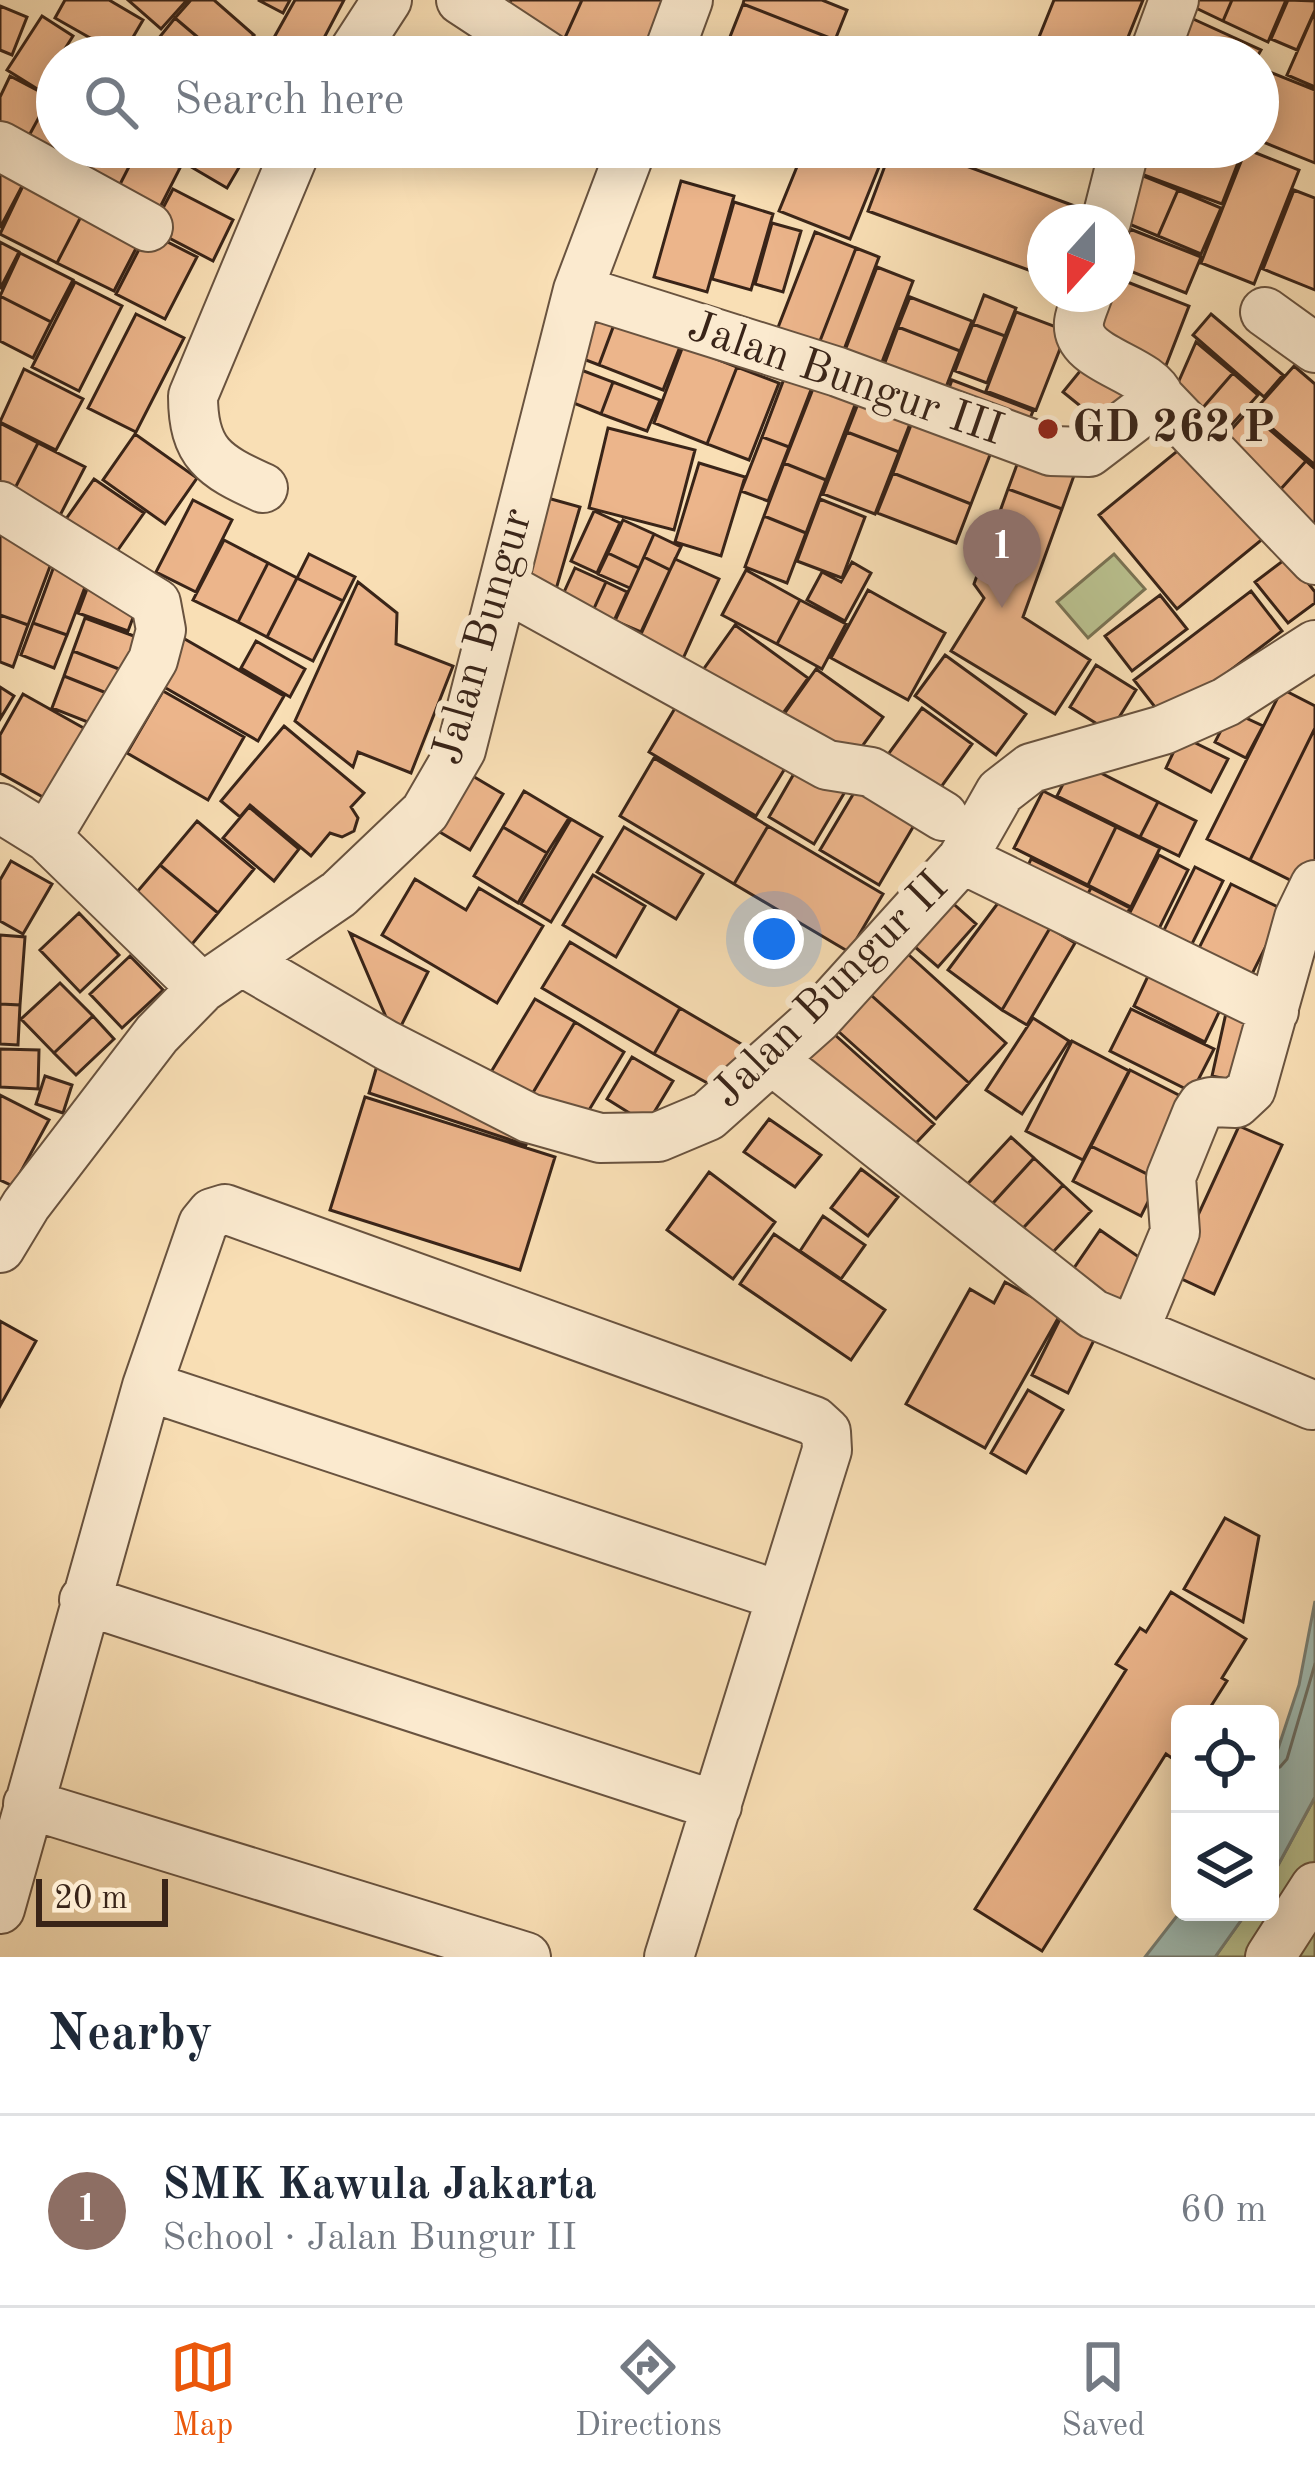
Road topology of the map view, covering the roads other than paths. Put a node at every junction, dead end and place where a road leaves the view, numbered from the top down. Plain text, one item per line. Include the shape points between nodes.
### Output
1 (387, 0) edge
2 (460, 0) edge
3 (688, 0) edge
4 (1174, 0) edge
5 (364, 36) edge
6 (516, 36) edge
7 (675, 36) edge
8 (1161, 36) edge
9 (0, 146) edge
10 (36, 166) edge
11 (40, 168) edge
12 (288, 168) edge
13 (624, 168) edge
14 (1120, 168) edge
15 (1111, 204) edge
16 (148, 227) dead end
17 (578, 290) junction
18 (1082, 312) edge
19 (1265, 312) dead end
20 (1315, 348) edge
21 (1160, 398) junction
22 (263, 488) dead end
23 (0, 506) edge
24 (1315, 560) edge
25 (505, 587) junction
26 (1315, 645) edge
27 (0, 808) edge
28 (47, 837) junction
29 (952, 838) junction
30 (1315, 885) edge
31 (243, 962) junction
32 (202, 988) junction
33 (1274, 1011) junction
34 (772, 1060) junction
35 (0, 1248) edge
36 (1135, 1331) junction
37 (147, 1386) junction
38 (1312, 1405) edge
39 (781, 1596) junction
40 (84, 1600) junction
41 (28, 1804) junction
42 (717, 1806) junction
43 (1315, 1886) edge
44 (0, 1909) edge
45 (526, 1957) edge
46 (670, 1957) edge
47 (1270, 1957) edge

1 - 5 street
2 - 6 street
3 - 7 street
4 - 8 street
9 - 10 street
11 - 16 street
12 - 22 street via 194,396 193,430 206,454
13 - 17 street, Jalan Bungur
14 - 15 street
17 - 21 street, Jalan Bungur III via 1052,451 1089,452
17 - 25 street, Jalan Bungur
18 - 21 street via 1081,337 1093,351 1154,384
19 - 20 street
21 - 24 street
23 - 28 street via 156,603 161,630 153,660
25 - 29 street via 827,765 871,772
25 - 31 street, Jalan Bungur via 461,750 425,812 339,894
26 - 29 street, Jalan Bungur II via 1226,702 1163,730 1031,768
27 - 28 street
28 - 32 street
29 - 33 street
29 - 34 street, Jalan Bungur II via 818,1018
30 - 33 street
31 - 32 street, Jalan Bungur
31 - 34 street, Jalan Bungur II via 529,1118 600,1138 658,1137 708,1116
32 - 35 street, Jalan Bungur via 120,1080
33 - 36 street via 1251,1089 1236,1103 1203,1104 1197,1114 1172,1177 1175,1232
34 - 36 street via 1093,1314
36 - 38 street
37 - 39 street
37 - 39 street via 203,1224 225,1209 814,1420 826,1432 827,1450
37 - 40 street
39 - 42 street
40 - 41 street
40 - 42 street
41 - 44 street
41 - 45 street
42 - 46 street
43 - 47 street

